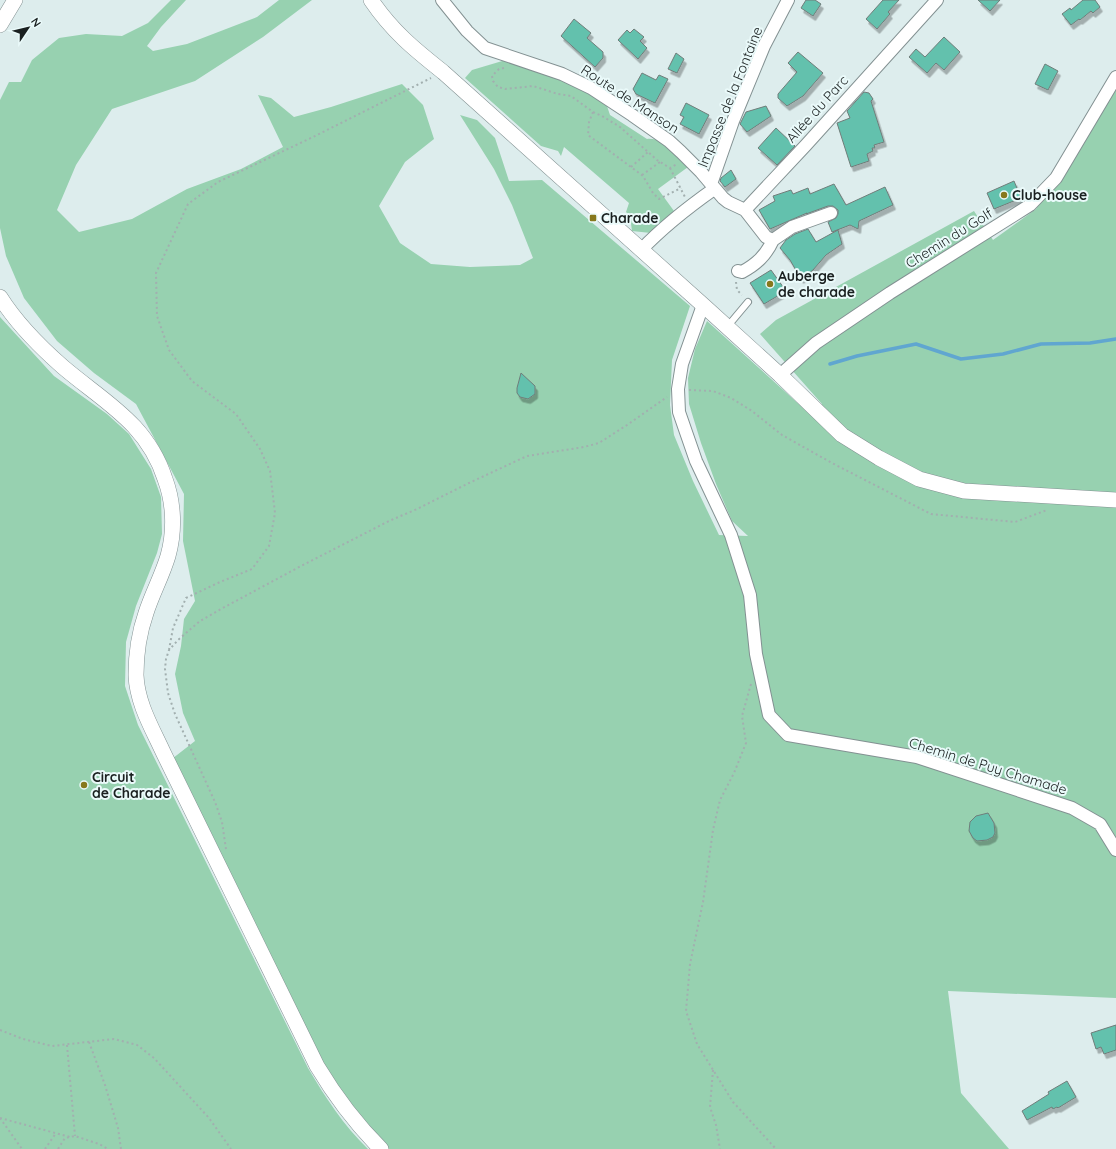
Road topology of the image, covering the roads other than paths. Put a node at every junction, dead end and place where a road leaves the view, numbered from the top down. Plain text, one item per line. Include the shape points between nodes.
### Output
1 (15, 0) edge
2 (371, 0) edge
3 (442, 0) edge
4 (788, 0) edge
5 (936, 0) edge
6 (0, 25) edge
7 (1116, 76) edge
8 (713, 186) junction
9 (745, 210) junction
10 (831, 213) dead end
11 (773, 240) junction
12 (641, 250) junction
13 (738, 271) road end
14 (0, 297) edge
15 (748, 302) road end
16 (703, 305) junction
17 (727, 327) junction
18 (780, 375) junction
19 (1116, 500) edge
20 (1116, 850) edge
21 (381, 1149) edge

1 - 6 street
2 - 12 street via 394,30
3 - 8 street, Route de Manson via 467,31 485,48 562,74 591,88 645,124 688,158
4 - 8 street, Impasse de la Fontaine via 764,46 733,121
5 - 9 street, Allée du Parc
7 - 18 street, Chemin du Golf via 1056,178 1030,205 816,343
8 - 9 street via 728,202
8 - 12 street via 659,231
9 - 11 street via 766,237
10 - 11 street via 792,227
11 - 13 street via 767,253 752,267 742,272
12 - 16 street
14 - 21 street via 20,325 46,352 134,425 161,467 169,490 172,528 168,555 140,635 136,677 142,704 317,1066 343,1106
15 - 17 lane
16 - 17 street
16 - 20 street, Chemin de Puy Chamade via 682,364 678,389 679,412 696,461 731,535 750,595 758,667 769,715 788,735 917,757 1072,808 1100,824
17 - 18 street
18 - 19 street via 842,436 919,479 964,491

